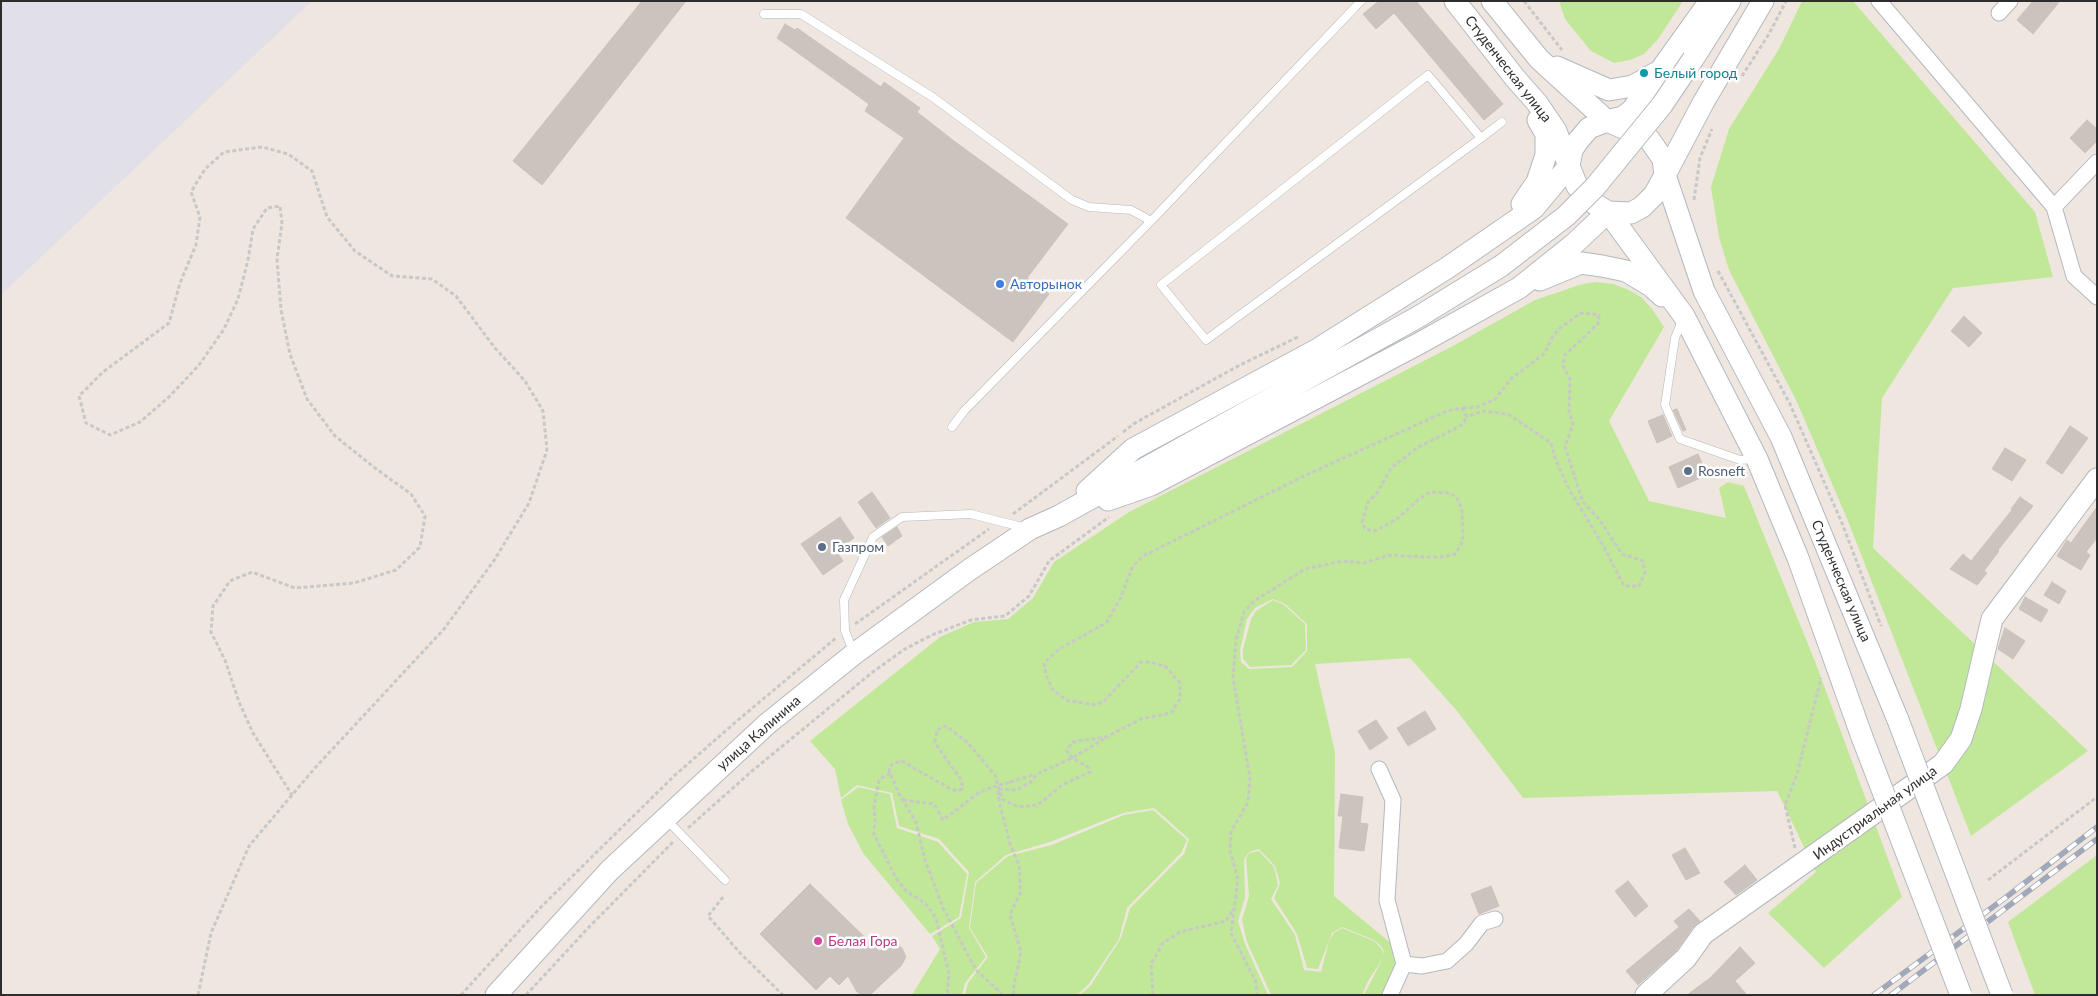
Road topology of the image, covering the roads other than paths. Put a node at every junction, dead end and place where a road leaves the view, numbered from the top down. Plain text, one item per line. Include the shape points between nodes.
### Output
1 (1361, 1) edge
2 (1455, 1) edge
3 (1492, 1) edge
4 (1710, 1) edge
5 (1730, 1) edge
6 (1763, 1) edge
7 (1879, 1) edge
8 (2010, 1) edge
9 (1999, 13) dead end
10 (764, 14) dead end
11 (1539, 59) junction
12 (1662, 69) junction
13 (1515, 78) junction
14 (1607, 121) junction
15 (1502, 122) dead end
16 (1481, 138) junction
17 (2097, 162) edge
18 (1569, 166) junction
19 (1665, 175) junction
20 (2054, 207) junction
21 (1608, 212) junction
22 (1151, 221) junction
23 (1447, 268) junction
24 (1519, 288) junction
25 (2097, 297) edge
26 (1684, 316) junction
27 (952, 427) dead end
28 (1757, 459) junction
29 (2097, 479) edge
30 (1058, 516) junction
31 (1030, 529) junction
32 (854, 654) junction
33 (1379, 769) dead end
34 (664, 818) junction
35 (726, 880) dead end
36 (1495, 919) dead end
37 (1404, 964) junction
38 (496, 995) edge
39 (1390, 995) edge
40 (1646, 995) edge
41 (1961, 995) edge
42 (2002, 995) edge

1 - 22 lane
2 - 13 main road, Студенческая улица
3 - 11 main road
4 - 12 main road
5 - 30 main road, bridge via 1662,105 1595,187 1566,216 1501,266 1418,317
6 - 19 main road
7 - 20 street
8 - 9 street
10 - 22 lane via 801,14 934,98 1072,200 1089,207 1131,210
11 - 12 main road via 1609,90 1633,86
11 - 14 main road
12 - 14 main road via 1632,110 1623,117
13 - 18 main road, Студенческая улица via 1556,131
13 - 23 main road via 1546,134 1546,155 1537,182 1520,206
14 - 18 main road via 1589,128 1578,141 1572,150
14 - 19 main road via 1649,138 1663,159
15 - 16 lane
16 - 16 lane via 1428,75 1161,285 1206,340
17 - 20 street
18 - 21 main road via 1577,186 1594,204
18 - 23 main road via 1534,208
19 - 21 main road via 1654,196 1642,207 1631,213
19 - 42 main road, Студенческая улица, bridge via 1704,291 1781,437 1898,720
20 - 25 street via 2074,276
21 - 24 main road
21 - 26 main road
22 - 27 lane
23 - 30 main road via 1318,349 1133,449
24 - 26 main road via 1581,263 1602,266 1626,271 1651,286
24 - 30 main road via 1151,485
26 - 28 main road
26 - 28 lane via 1675,338 1665,405 1680,439 1740,460
28 - 41 main road, bridge via 1798,558 1862,737
29 - 40 main road, Индустриальная улица via 1992,619 1961,738 1943,764 1703,934 1686,958
30 - 31 main road, улица Калинина
31 - 32 main road, улица Калинина
31 - 32 lane via 972,514 902,517 873,537 844,600 845,631
32 - 34 main road, улица Калинина via 766,724
33 - 37 street via 1393,800 1387,900
34 - 35 lane
34 - 38 main road, улица Калинина via 610,870
36 - 37 street via 1482,923 1447,961 1422,966
37 - 39 street

